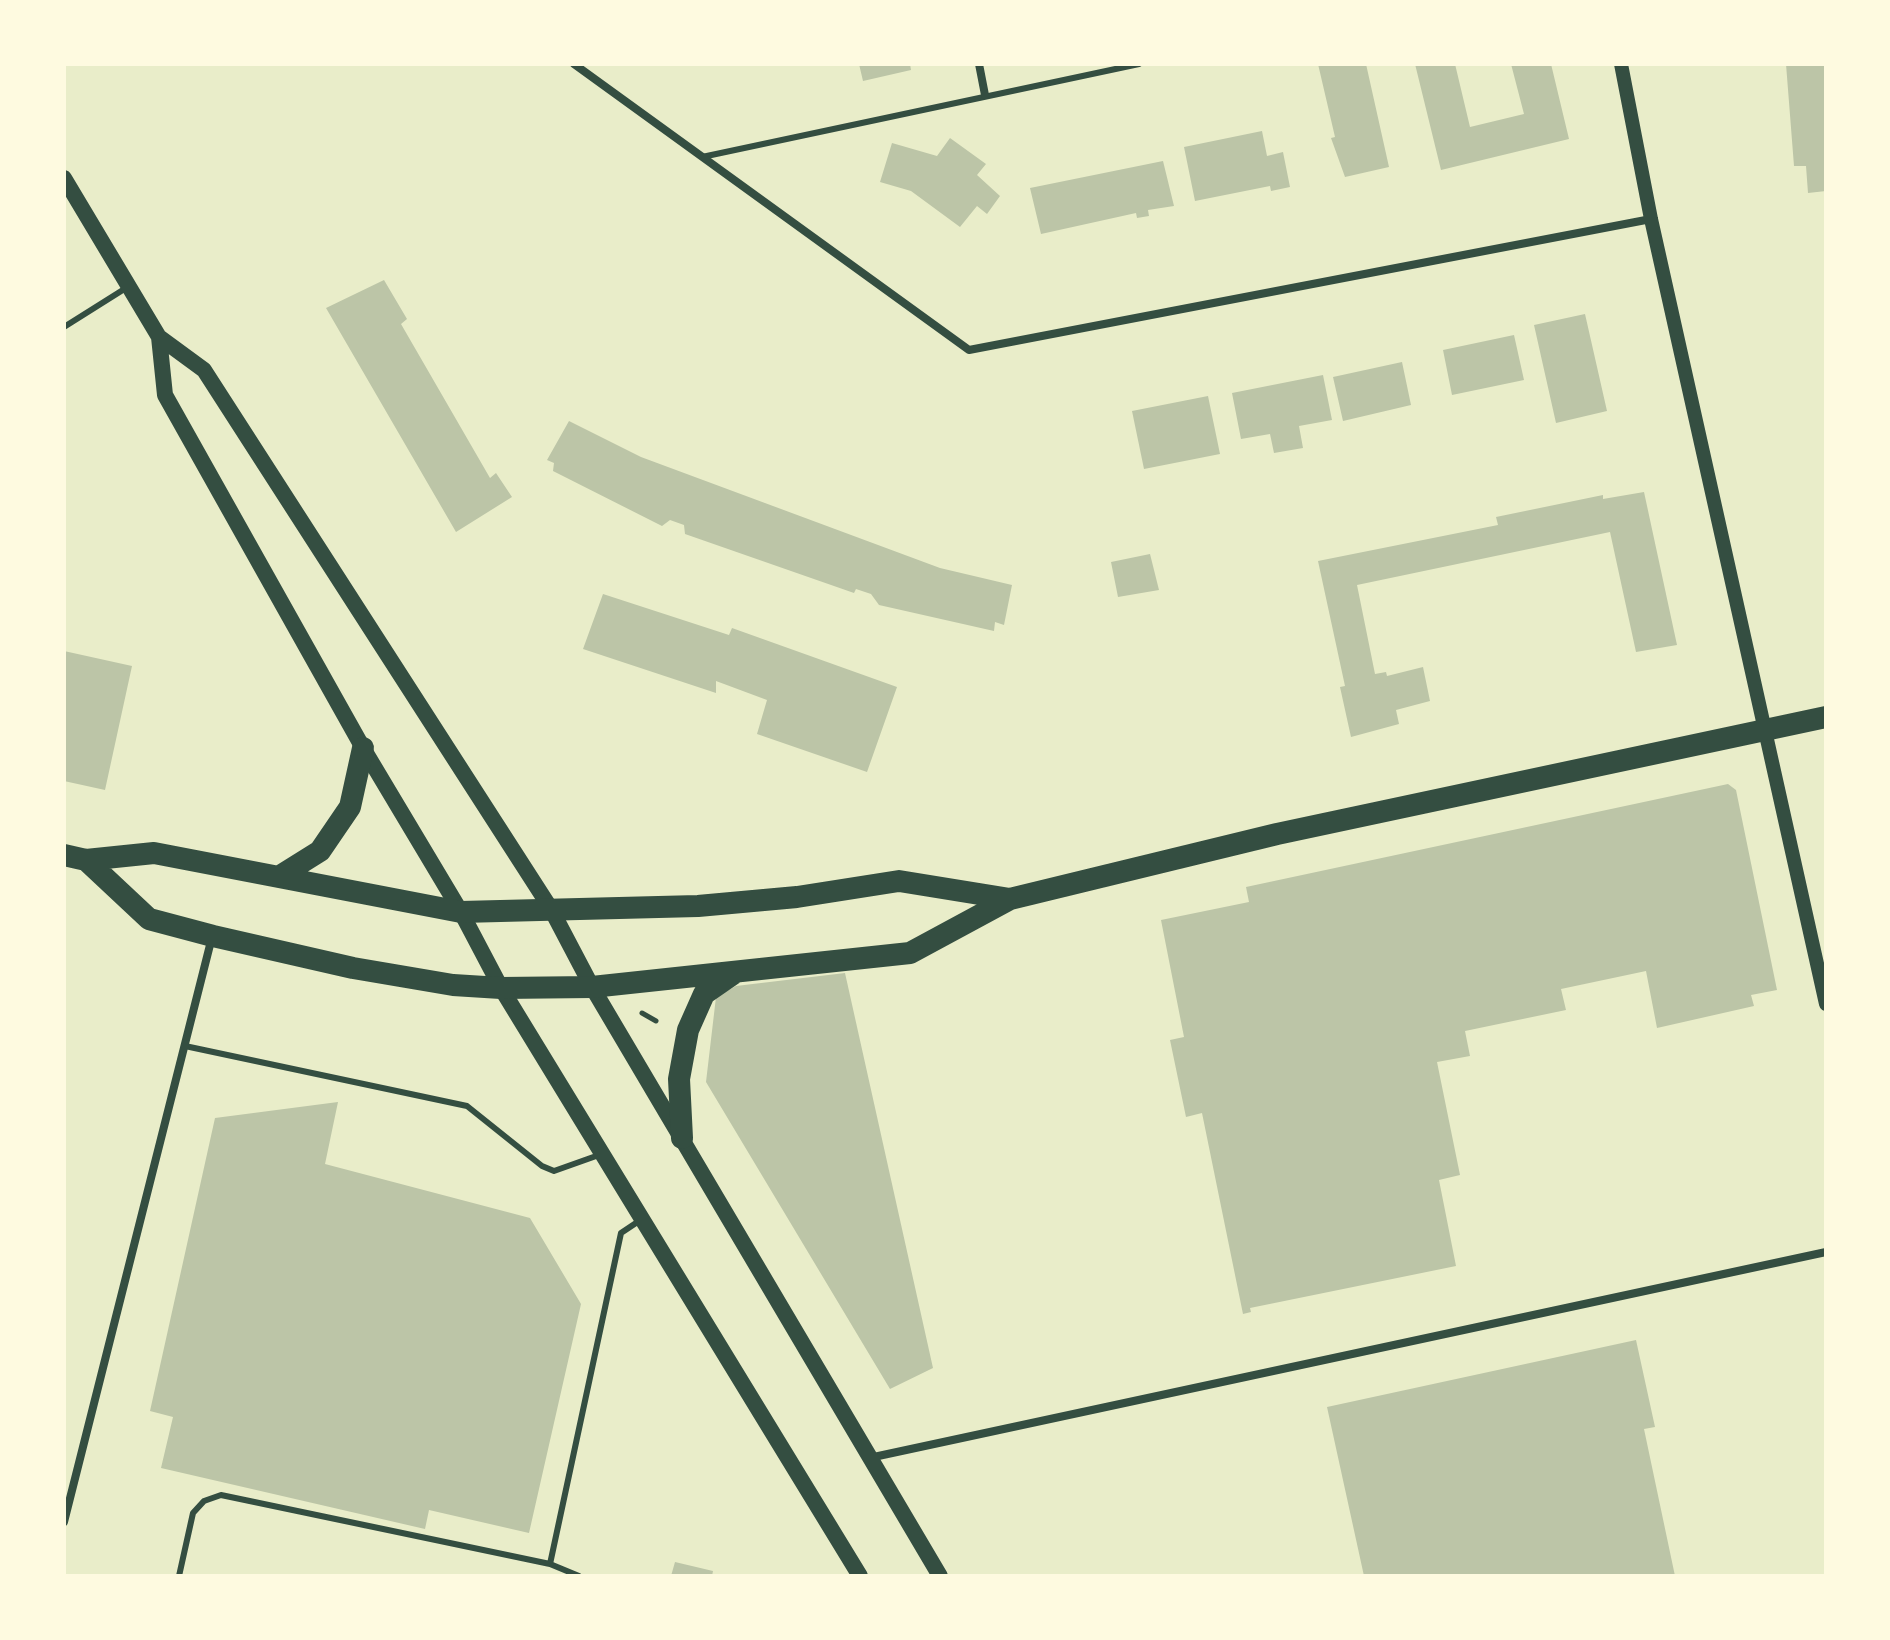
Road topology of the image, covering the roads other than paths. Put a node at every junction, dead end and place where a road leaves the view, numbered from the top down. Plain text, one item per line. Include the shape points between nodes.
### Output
1 (574, 64) edge
2 (979, 64) edge
3 (1139, 64) edge
4 (1621, 64) edge
5 (985, 95) junction
6 (702, 157) junction
7 (64, 178) edge
8 (1651, 219) junction
9 (129, 286) junction
10 (64, 327) edge
11 (159, 337) junction
12 (1826, 717) edge
13 (1766, 730) junction
14 (363, 748) junction
15 (75, 857) edge
16 (280, 876) junction
17 (1010, 899) junction
18 (551, 909) junction
19 (461, 912) junction
20 (213, 936) junction
21 (737, 971) junction
22 (592, 987) junction
23 (501, 988) junction
24 (1826, 1004) edge
25 (185, 1046) junction
26 (682, 1138) junction
27 (602, 1153) junction
28 (642, 1219) junction
29 (1826, 1252) edge
30 (869, 1458) junction
31 (64, 1522) edge
32 (550, 1564) junction
33 (179, 1576) edge
34 (579, 1576) edge
35 (860, 1576) edge
36 (940, 1576) edge

1 - 6 street
2 - 5 street
3 - 5 lane
4 - 8 street
5 - 6 lane
6 - 8 street via 969,350
7 - 9 main road
8 - 13 street
9 - 10 lane
9 - 11 main road
11 - 14 main road via 165,395
11 - 18 main road via 204,370
12 - 13 highway
13 - 17 highway via 1277,834
13 - 24 street
14 - 16 highway via 350,807 320,851
14 - 19 main road
15 - 16 highway via 154,853
15 - 20 highway via 149,919
16 - 19 highway
17 - 18 highway via 899,881 698,906
17 - 21 highway via 910,953
18 - 19 highway
18 - 22 main road
19 - 23 main road
20 - 23 highway via 353,968
20 - 25 street
21 - 22 highway
21 - 26 highway via 704,994 688,1030 679,1079
22 - 23 highway
22 - 26 main road
23 - 27 main road
25 - 27 lane via 467,1106 554,1171
25 - 31 street
26 - 30 main road
27 - 28 main road
28 - 32 lane via 621,1233
28 - 35 main road
29 - 30 street
30 - 36 main road
32 - 33 lane via 221,1495 204,1501 193,1513
32 - 34 lane

